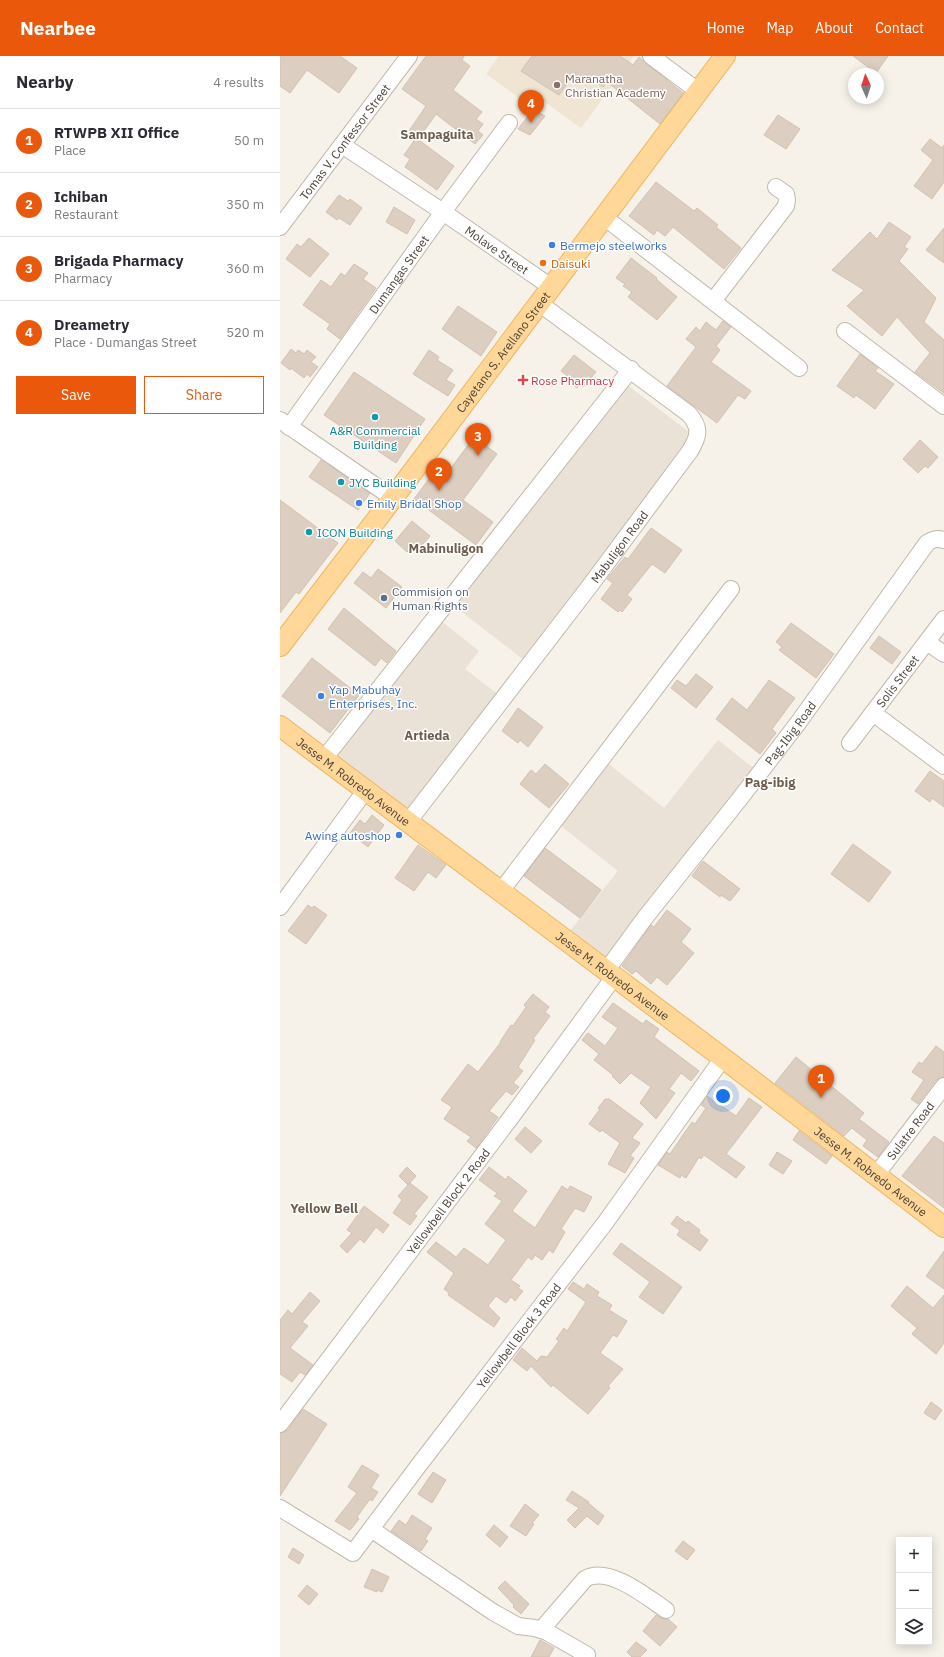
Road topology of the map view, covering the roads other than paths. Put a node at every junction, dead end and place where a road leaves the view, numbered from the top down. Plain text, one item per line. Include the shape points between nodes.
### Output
1 (409, 56) edge
2 (652, 56) edge
3 (725, 56) edge
4 (698, 91) junction
5 (509, 123) dead end
6 (342, 145) junction
7 (776, 187) dead end
8 (443, 212) junction
9 (604, 217) junction
10 (280, 227) edge
11 (551, 287) junction
12 (714, 301) junction
13 (539, 303) junction
14 (845, 331) dead end
15 (799, 368) dead end
16 (631, 369) junction
17 (944, 406) edge
18 (285, 423) edge
19 (393, 498) junction
20 (944, 540) edge
21 (731, 589) dead end
22 (944, 619) edge
23 (927, 642) junction
24 (280, 646) edge
25 (944, 654) edge
26 (873, 713) junction
27 (280, 726) edge
28 (850, 742) dead end
29 (323, 760) junction
30 (944, 766) edge
31 (365, 791) junction
32 (408, 822) junction
33 (501, 891) junction
34 (280, 907) edge
35 (610, 974) junction
36 (723, 1058) junction
37 (944, 1086) edge
38 (876, 1175) junction
39 (944, 1227) edge
40 (280, 1424) edge
41 (286, 1512) edge
42 (371, 1529) junction
43 (666, 1610) dead end
44 (541, 1630) junction
45 (587, 1654) dead end

1 - 6 street, Tomas V. Confessor Street
2 - 4 street
3 - 4 main road, Cayetano S. Arellano Street
4 - 9 main road, Cayetano S. Arellano Street
5 - 8 street, Dumangas Street
6 - 8 street, Molave Street
6 - 10 street, Tomas V. Confessor Street
7 - 12 street via 786,194 786,206
8 - 11 street, Molave Street
8 - 18 street, Dumangas Street
9 - 11 main road, Cayetano S. Arellano Street
9 - 12 street
11 - 13 main road, Cayetano S. Arellano Street
12 - 15 street
13 - 16 street, Mabuligon Road
13 - 19 main road, Cayetano S. Arellano Street
14 - 17 street
16 - 29 street
16 - 32 street, Mabuligon Road via 689,414 698,429 695,442 589,587
18 - 19 street
19 - 24 main road, Cayetano S. Arellano Street
20 - 35 street, Pag-Ibig Road via 939,538 927,543 798,723 644,919
21 - 33 street
22 - 23 street, Solis Street
23 - 25 street
23 - 26 street, Solis Street
26 - 28 street, Solis Street
26 - 30 street
27 - 29 main road, Jesse M. Robredo Avenue
29 - 31 main road, Jesse M. Robredo Avenue
31 - 32 main road, Jesse M. Robredo Avenue
31 - 34 street
32 - 33 main road, Jesse M. Robredo Avenue
33 - 35 main road, Jesse M. Robredo Avenue
35 - 36 main road, Jesse M. Robredo Avenue
35 - 40 street, Yellowbell Block 2 Road via 508,1123
36 - 38 main road, Jesse M. Robredo Avenue
36 - 42 street, Yellowbell Block 3 Road via 605,1223
37 - 38 street, Sulatre Road
38 - 39 main road, Jesse M. Robredo Avenue
41 - 42 street, Yellowbell Block 3 Road via 354,1553
42 - 44 street via 493,1612 518,1626
43 - 44 street via 610,1577 590,1576
44 - 45 street

